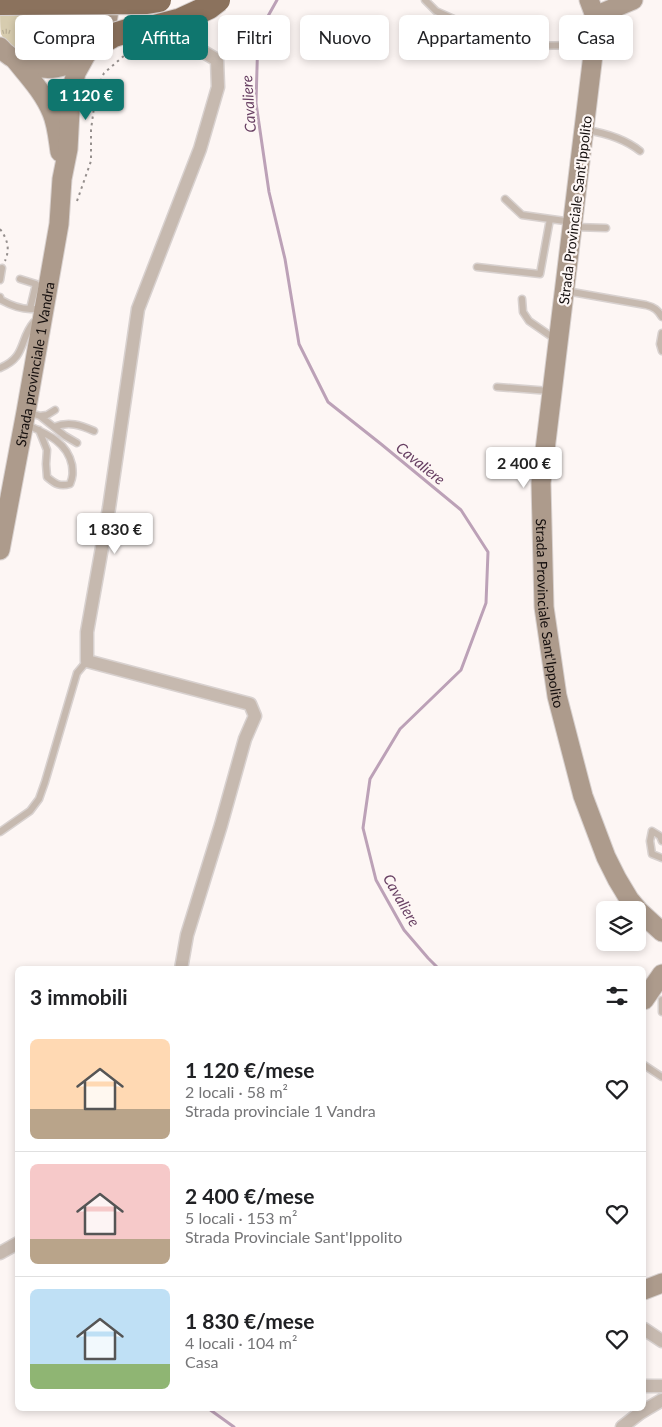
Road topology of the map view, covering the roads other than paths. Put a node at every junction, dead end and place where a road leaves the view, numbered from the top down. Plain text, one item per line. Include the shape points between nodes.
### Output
1 (109, 0) edge
2 (159, 0) edge
3 (218, 0) edge
4 (425, 0) edge
5 (633, 0) edge
6 (0, 3) edge
7 (592, 8) edge
8 (109, 15) edge
9 (113, 39) edge
10 (559, 45) edge
11 (5, 52) edge
12 (208, 55) edge
13 (20, 60) edge
14 (76, 60) edge
15 (87, 60) edge
16 (592, 60) edge
17 (584, 130) junction
18 (640, 151) dead end
19 (62, 179) junction
20 (505, 199) dead end
21 (550, 219) junction
22 (573, 225) junction
23 (606, 228) dead end
24 (477, 267) dead end
25 (2, 268) road end
26 (20, 279) dead end
27 (0, 280) edge
28 (565, 291) junction
29 (0, 297) edge
30 (522, 299) dead end
31 (39, 313) junction
32 (662, 317) edge
33 (662, 333) edge
34 (558, 341) junction
35 (662, 351) edge
36 (0, 368) edge
37 (497, 387) dead end
38 (552, 391) junction
39 (55, 410) dead end
40 (32, 420) junction
41 (54, 427) junction
42 (94, 431) dead end
43 (77, 443) dead end
44 (0, 550) edge
45 (87, 661) junction
46 (0, 832) edge
47 (662, 842) edge
48 (662, 858) edge
49 (662, 932) edge
50 (182, 966) edge
51 (662, 974) edge
52 (646, 997) edge
53 (662, 1000) edge
54 (662, 1012) edge
55 (646, 1066) edge
56 (662, 1077) edge
57 (15, 1245) edge
58 (0, 1253) edge
59 (662, 1283) edge
60 (646, 1289) edge
61 (646, 1330) edge
62 (662, 1341) edge
63 (646, 1386) edge
64 (662, 1386) edge
65 (662, 1400) edge
66 (646, 1409) edge
67 (643, 1411) edge
68 (622, 1427) edge

1 - 8 main road, Strada provinciale 1 Vandra
2 - 6 highway, bridge
3 - 9 highway, bridge via 181,20 134,29
4 - 10 lane via 436,11 514,46
5 - 7 main road
11 - 19 main road, Strada provinciale 1 Vandra via 42,94 52,114
12 - 45 street via 217,60 218,87 200,149 138,309 87,632
13 - 14 main road via 34,67 52,68
15 - 19 main road, Strada provinciale 1 Vandra via 76,73 71,92 68,149
16 - 17 main road, Strada Provinciale Sant'Ippolito
17 - 18 lane via 600,132
17 - 22 main road, Strada Provinciale Sant'Ippolito
19 - 31 main road, Strada provinciale 1 Vandra via 59,224
20 - 21 lane via 522,215
21 - 22 lane
21 - 24 lane via 540,274
22 - 23 lane
22 - 28 main road, Strada Provinciale Sant'Ippolito
25 - 27 lane
26 - 31 lane via 36,284
28 - 32 lane via 646,305
28 - 34 main road, Strada Provinciale Sant'Ippolito
29 - 31 lane via 8,304
30 - 34 lane via 523,312 529,322
31 - 36 lane via 15,359
31 - 40 main road, Strada provinciale 1 Vandra
33 - 35 lane
34 - 38 main road, Strada Provinciale Sant'Ippolito
37 - 38 lane
38 - 49 main road, Strada Provinciale Sant'Ippolito via 540,483 544,607 557,696 583,796 606,857 629,899
39 - 40 lane
40 - 40 lane via 66,448 74,475 70,484 55,484 47,477 47,450
40 - 41 lane
40 - 44 main road, Strada provinciale 1 Vandra
41 - 42 lane via 68,423
41 - 43 lane
45 - 46 lane via 77,673 39,799 30,811
45 - 50 street via 250,704 255,716 245,738 187,935
47 - 48 lane via 660,836 652,832 652,854
51 - 52 main road
53 - 54 lane
55 - 56 lane
57 - 58 street
59 - 60 main road
61 - 62 street
63 - 64 street
65 - 66 street
67 - 68 street

